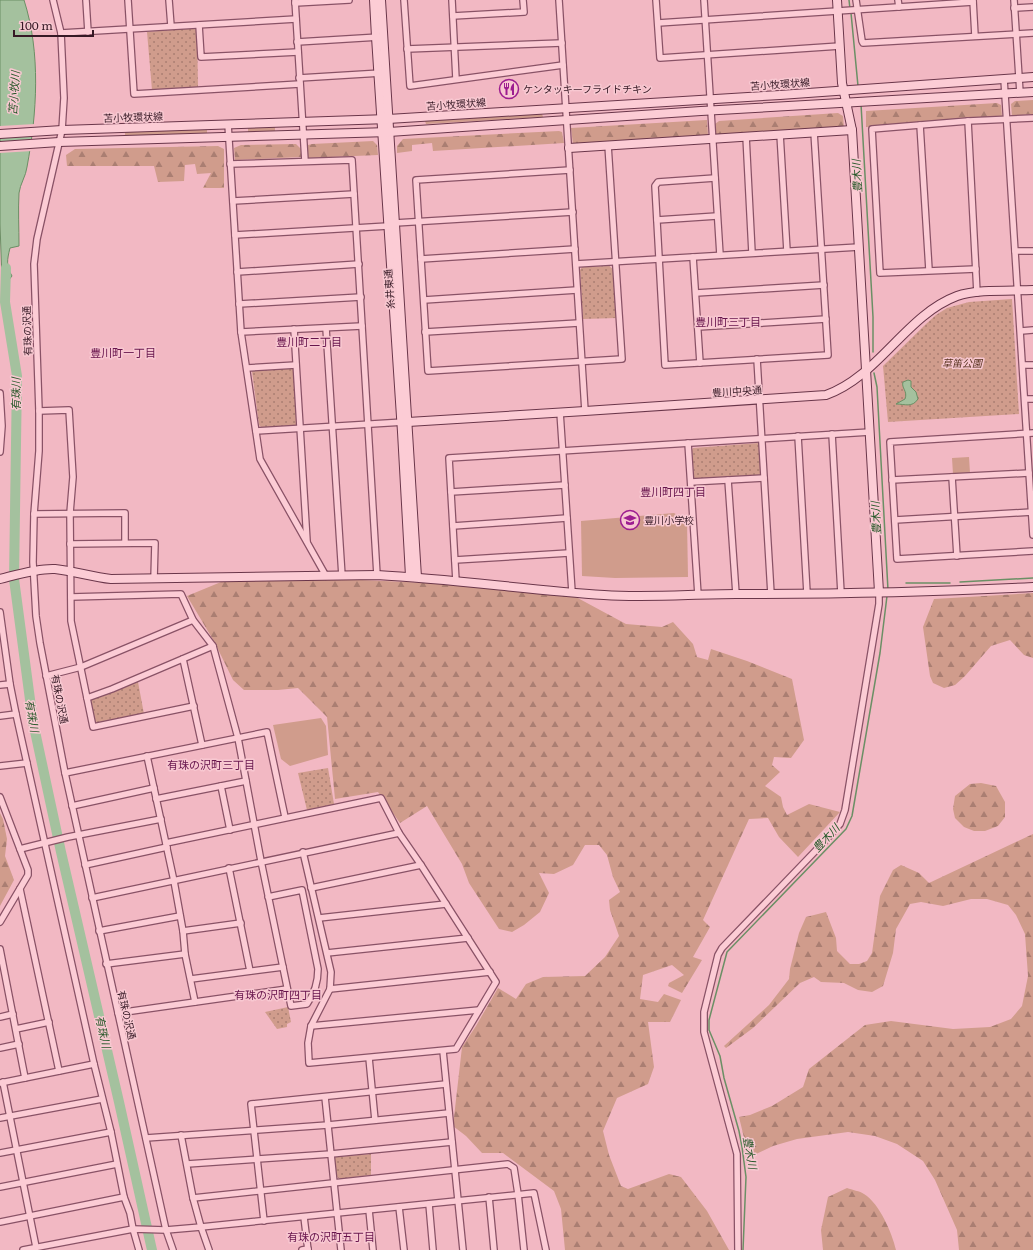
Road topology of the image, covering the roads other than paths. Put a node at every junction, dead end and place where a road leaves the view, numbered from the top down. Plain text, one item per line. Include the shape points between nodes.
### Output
1 (52, 0) edge
2 (86, 0) edge
3 (128, 0) edge
4 (169, 0) edge
5 (338, 0) edge
6 (349, 0) edge
7 (374, 0) edge
8 (381, 0) edge
9 (404, 0) edge
10 (452, 0) edge
11 (523, 0) edge
12 (559, 0) edge
13 (656, 0) edge
14 (704, 0) edge
15 (837, 0) edge
16 (856, 0) edge
17 (898, 0) edge
18 (1014, 0) edge
19 (295, 1) edge
20 (973, 1) edge
21 (937, 2) edge
22 (899, 7) junction
23 (1033, 7) edge
24 (1014, 8) junction
25 (856, 11) junction
26 (838, 12) junction
27 (453, 16) junction
28 (296, 19) junction
29 (705, 21) junction
30 (658, 23) junction
31 (199, 24) junction
32 (171, 26) junction
33 (130, 29) junction
34 (88, 32) junction
35 (60, 33) junction
36 (1033, 33) edge
37 (1016, 34) junction
38 (975, 36) junction
39 (379, 37) junction
40 (297, 42) junction
41 (562, 43) junction
42 (840, 46) junction
43 (454, 47) junction
44 (407, 49) junction
45 (298, 52) junction
46 (708, 55) junction
47 (563, 65) junction
48 (382, 73) junction
49 (1033, 77) edge
50 (1019, 78) junction
51 (456, 79) junction
52 (1004, 79) junction
53 (300, 81) junction
54 (843, 90) junction
55 (1033, 92) edge
56 (1020, 93) junction
57 (1005, 94) junction
58 (710, 98) junction
59 (849, 103) junction
60 (566, 108) junction
61 (711, 111) junction
62 (1033, 118) edge
63 (385, 119) junction
64 (1007, 120) junction
65 (567, 121) junction
66 (968, 121) junction
67 (302, 122) junction
68 (228, 124) junction
69 (920, 125) junction
70 (62, 130) junction
71 (852, 130) junction
72 (385, 132) junction
73 (814, 132) junction
74 (0, 134) edge
75 (303, 134) junction
76 (780, 134) junction
77 (746, 136) junction
78 (229, 137) junction
79 (712, 139) junction
80 (59, 142) junction
81 (608, 145) junction
82 (0, 146) edge
83 (569, 148) junction
84 (305, 162) junction
85 (230, 164) junction
86 (570, 170) junction
87 (715, 178) junction
88 (354, 194) junction
89 (233, 201) junction
90 (572, 212) junction
91 (717, 216) junction
92 (657, 220) junction
93 (419, 222) junction
94 (391, 225) junction
95 (356, 228) junction
96 (235, 235) junction
97 (859, 246) junction
98 (822, 249) junction
99 (575, 250) junction
100 (787, 251) junction
101 (1033, 251) edge
102 (1015, 252) junction
103 (752, 253) junction
104 (720, 255) junction
105 (693, 257) junction
106 (421, 259) junction
107 (659, 259) junction
108 (616, 261) junction
109 (359, 264) junction
110 (576, 264) junction
111 (976, 269) junction
112 (929, 270) junction
113 (237, 272) junction
114 (824, 285) junction
115 (577, 290) junction
116 (1033, 290) edge
117 (1018, 291) junction
118 (978, 292) junction
119 (696, 293) junction
120 (360, 297) junction
121 (424, 300) junction
122 (239, 304) junction
123 (826, 319) junction
124 (579, 323) junction
125 (362, 326) junction
126 (698, 327) junction
127 (326, 328) junction
128 (294, 329) junction
129 (1033, 330) edge
130 (1020, 331) junction
131 (241, 332) junction
132 (426, 332) junction
133 (758, 359) junction
134 (582, 361) junction
135 (700, 363) junction
136 (296, 365) junction
137 (1023, 365) junction
138 (1033, 365) edge
139 (247, 368) junction
140 (866, 370) junction
141 (0, 393) edge
142 (759, 399) junction
143 (1024, 399) junction
144 (1033, 399) edge
145 (39, 411) junction
146 (585, 411) junction
147 (560, 412) junction
148 (405, 422) junction
149 (368, 424) junction
150 (333, 426) junction
151 (301, 428) junction
152 (256, 431) junction
153 (870, 432) junction
154 (832, 434) junction
155 (1030, 434) edge
156 (798, 436) junction
157 (762, 439) junction
158 (688, 443) junction
159 (563, 450) junction
160 (0, 452) edge
161 (1029, 473) junction
162 (952, 477) junction
163 (764, 478) junction
164 (728, 480) junction
165 (892, 480) junction
166 (691, 482) junction
167 (565, 486) junction
168 (451, 492) junction
169 (1032, 512) junction
170 (70, 513) junction
171 (34, 514) junction
172 (954, 516) junction
173 (567, 518) junction
174 (894, 520) junction
175 (453, 526) junction
176 (1033, 535) edge
177 (307, 542) junction
178 (125, 543) junction
179 (70, 544) junction
180 (1033, 551) edge
181 (569, 553) junction
182 (956, 556) junction
183 (455, 560) junction
184 (33, 571) junction
185 (70, 571) junction
186 (377, 575) junction
187 (326, 576) junction
188 (342, 576) junction
189 (414, 577) junction
190 (154, 578) junction
191 (1, 579) edge
192 (456, 581) junction
193 (1033, 587) edge
194 (572, 592) junction
195 (881, 592) junction
196 (807, 593) junction
197 (841, 593) junction
198 (736, 594) junction
199 (771, 594) junction
200 (698, 595) junction
201 (71, 598) junction
202 (0, 612) edge
203 (193, 620) junction
204 (213, 646) junction
205 (3, 650) edge
206 (184, 659) junction
207 (81, 667) junction
208 (46, 676) junction
209 (10, 684) junction
210 (0, 685) edge
211 (87, 698) junction
212 (194, 706) junction
213 (16, 714) junction
214 (0, 716) edge
215 (238, 738) junction
216 (202, 745) junction
217 (147, 756) junction
218 (27, 763) junction
219 (0, 766) edge
220 (65, 773) junction
221 (246, 781) junction
222 (221, 786) junction
223 (154, 788) junction
224 (0, 797) edge
225 (156, 799) junction
226 (72, 806) junction
227 (285, 818) junction
228 (161, 819) junction
229 (254, 824) junction
230 (230, 830) junction
231 (399, 833) junction
232 (78, 836) junction
233 (47, 842) junction
234 (166, 845) junction
235 (20, 849) junction
236 (303, 852) junction
237 (261, 861) junction
238 (85, 865) junction
239 (422, 865) junction
240 (229, 868) junction
241 (174, 881) junction
242 (311, 888) junction
243 (20, 889) junction
244 (268, 897) junction
245 (92, 898) junction
246 (446, 904) junction
247 (180, 916) junction
248 (319, 918) junction
249 (0, 922) edge
250 (241, 923) junction
251 (99, 931) junction
252 (183, 931) junction
253 (468, 938) junction
254 (0, 949) edge
255 (327, 953) junction
256 (185, 954) junction
257 (106, 964) junction
258 (283, 967) junction
259 (250, 972) junction
260 (490, 972) junction
261 (190, 979) junction
262 (287, 989) junction
263 (330, 989) junction
264 (195, 1002) junction
265 (479, 1010) junction
266 (118, 1013) junction
267 (13, 1014) junction
268 (0, 1017) edge
269 (49, 1022) junction
270 (311, 1026) junction
271 (16, 1029) junction
272 (19, 1044) junction
273 (0, 1048) edge
274 (443, 1051) junction
275 (369, 1058) junction
276 (94, 1064) junction
277 (59, 1071) junction
278 (25, 1078) junction
279 (1, 1083) edge
280 (446, 1084) junction
281 (372, 1091) junction
282 (325, 1096) junction
283 (102, 1099) junction
284 (449, 1113) junction
285 (10, 1116) junction
286 (0, 1118) edge
287 (375, 1120) junction
288 (328, 1125) junction
289 (254, 1130) junction
290 (111, 1132) junction
291 (181, 1135) junction
292 (146, 1138) junction
293 (452, 1142) junction
294 (16, 1150) junction
295 (0, 1153) edge
296 (331, 1154) junction
297 (257, 1160) junction
298 (117, 1164) junction
299 (187, 1164) junction
300 (456, 1170) junction
301 (23, 1183) junction
302 (333, 1183) junction
303 (0, 1187) edge
304 (261, 1191) junction
305 (518, 1194) junction
306 (124, 1197) junction
307 (489, 1197) junction
308 (193, 1198) junction
309 (458, 1201) junction
310 (429, 1204) junction
311 (399, 1207) junction
312 (369, 1210) junction
313 (337, 1213) junction
314 (30, 1216) junction
315 (304, 1217) junction
316 (264, 1221) junction
317 (0, 1222) edge
318 (201, 1227) junction
319 (135, 1229) junction
320 (166, 1230) junction
321 (36, 1247) junction
322 (23, 1250) edge
323 (139, 1250) edge
324 (173, 1250) edge
325 (209, 1250) edge
326 (306, 1250) edge
327 (340, 1250) edge
328 (374, 1250) edge
329 (404, 1250) edge
330 (433, 1250) edge
331 (464, 1250) edge
332 (494, 1250) edge
333 (524, 1250) edge
334 (546, 1250) edge
335 (738, 1250) edge

1 - 35 street, 有珠の沢通
2 - 34 street
3 - 33 street
4 - 32 street
5 - 6 street
5 - 19 street
7 - 39 street, 糸井東通
8 - 39 street, 糸井東通
9 - 44 street
10 - 27 street
11 - 27 street via 524,12
12 - 41 street
13 - 30 street
14 - 29 street
15 - 26 street
16 - 25 street
17 - 22 street
18 - 24 street
19 - 28 street
20 - 21 street
20 - 38 street
21 - 22 street
22 - 25 street
23 - 24 street
24 - 37 street
25 - 26 street
25 - 38 street via 863,43
26 - 29 street
26 - 42 street
27 - 43 street
28 - 31 street
28 - 40 street
29 - 30 street
29 - 46 street
30 - 46 street via 660,58
31 - 32 street
31 - 45 street via 201,57
32 - 33 street
33 - 34 street
33 - 53 street via 134,94
34 - 35 street
35 - 70 street, 有珠の沢通 via 64,98
36 - 37 street
37 - 38 street
37 - 50 street
39 - 40 street
39 - 48 street, 糸井東通
40 - 45 street
41 - 43 street
41 - 47 street
42 - 46 street
42 - 54 street
43 - 44 street
43 - 51 street
44 - 51 street via 410,86
45 - 53 street
46 - 58 street
47 - 51 street
47 - 60 street
48 - 53 street
48 - 63 street, 糸井東通
49 - 50 street, 苫小牧環状線
50 - 52 street, 苫小牧環状線
50 - 56 street
52 - 54 street, 苫小牧環状線
52 - 57 street
53 - 67 street
54 - 58 street, 苫小牧環状線
54 - 59 street
55 - 56 street
56 - 57 street
57 - 59 street
57 - 64 street
58 - 60 street, 苫小牧環状線
58 - 61 street
59 - 61 street
59 - 71 street
60 - 63 street, 苫小牧環状線
60 - 65 street
61 - 65 street
61 - 79 street
62 - 64 street
63 - 67 street, 苫小牧環状線
63 - 72 street, 糸井東通
64 - 66 street
64 - 102 street
65 - 72 street
65 - 83 street
66 - 69 street
66 - 111 street
67 - 68 street, 苫小牧環状線
67 - 75 street
68 - 70 street, 苫小牧環状線
68 - 78 street
69 - 112 street
69 - 112 street via 872,129 880,273
70 - 74 street, 苫小牧環状線
70 - 80 street, 有珠の沢通
71 - 73 street
71 - 97 street
72 - 75 street
72 - 94 street, 糸井東通
73 - 76 street
73 - 98 street
75 - 78 street
75 - 84 street
76 - 77 street
76 - 100 street
77 - 79 street
77 - 103 street
78 - 80 street
78 - 85 street
79 - 81 street
79 - 87 street
80 - 82 street
80 - 145 street, 有珠の沢通 via 37,239 34,264
81 - 83 street
81 - 108 street
83 - 86 street
84 - 85 street
84 - 88 street via 352,160
85 - 89 street
86 - 90 street
86 - 93 street via 416,180
87 - 91 street
87 - 92 street via 658,182 655,186
88 - 89 street
88 - 95 street
89 - 96 street
90 - 93 street
90 - 99 street
91 - 92 street
91 - 104 street
92 - 107 street
93 - 94 street
93 - 106 street
94 - 95 street
94 - 148 street, 糸井東通
95 - 96 street
95 - 109 street
96 - 113 street
97 - 98 street
97 - 140 street
98 - 100 street
98 - 114 street
99 - 106 street
99 - 110 street
100 - 103 street
101 - 102 street
102 - 117 street
103 - 104 street
104 - 105 street
105 - 107 street
105 - 119 street
106 - 121 street
107 - 108 street
107 - 135 street via 665,365
108 - 110 street
108 - 134 street via 622,359
109 - 113 street
109 - 120 street
110 - 115 street
111 - 112 street
111 - 118 street
113 - 122 street
114 - 119 street
114 - 123 street
115 - 121 street
115 - 124 street
116 - 117 street, 豊川中央通
117 - 118 street, 豊川中央通
117 - 130 street
118 - 140 street, 豊川中央通 via 958,296 933,309
119 - 126 street
120 - 122 street
120 - 125 street
121 - 132 street
122 - 131 street
123 - 126 street
123 - 133 street via 828,355
124 - 132 street
124 - 134 street
125 - 127 street
125 - 149 street
126 - 135 street
127 - 128 street
127 - 150 street
128 - 131 street
128 - 136 street
129 - 130 street
130 - 137 street
131 - 139 street
132 - 134 street via 428,371
133 - 135 street
133 - 142 street
134 - 146 street
136 - 139 street
136 - 151 street
137 - 138 street
137 - 143 street
139 - 152 street
140 - 142 street, 豊川中央通 via 852,382 826,395
140 - 153 street
141 - 160 street
142 - 146 street, 豊川中央通
142 - 157 street
143 - 144 street
143 - 155 street
145 - 170 street via 70,410 73,477
145 - 171 street, 有珠の沢通
146 - 147 street, 豊川中央通
147 - 148 street, 豊川中央通
147 - 159 street
148 - 149 street
148 - 189 street, 糸井東通
149 - 150 street
149 - 186 street
150 - 151 street
150 - 188 street
151 - 152 street
151 - 177 street
152 - 177 street via 260,459
153 - 154 street
153 - 195 street
154 - 156 street
154 - 197 street
155 - 161 street
155 - 165 street via 890,442
156 - 157 street
156 - 196 street
157 - 158 street
157 - 163 street
158 - 159 street
158 - 166 street
159 - 167 street
159 - 168 street via 449,458
161 - 162 street
161 - 169 street
162 - 165 street
162 - 172 street
163 - 164 street
163 - 199 street
164 - 166 street
164 - 198 street
165 - 174 street
166 - 200 street
167 - 168 street
167 - 173 street
168 - 175 street
169 - 172 street
169 - 176 street
170 - 171 street
170 - 178 street via 125,513
170 - 179 street
171 - 184 street, 有珠の沢通
172 - 174 street
172 - 182 street
173 - 175 street
173 - 181 street
174 - 182 street via 897,559
175 - 183 street
177 - 187 street
178 - 179 street
178 - 190 street via 155,543
179 - 185 street
180 - 182 street
181 - 183 street
181 - 194 street
183 - 192 street
184 - 185 street
184 - 191 street
184 - 208 street, 有珠の沢通 via 39,636
185 - 190 street via 111,579
185 - 201 street
186 - 188 street
186 - 189 street
187 - 188 street
187 - 190 street
189 - 192 street
192 - 194 street
193 - 195 street
194 - 200 street via 605,595
195 - 197 street
195 - 335 street via 846,810 840,824 824,842 722,948 704,1012 704,1032 737,1154
196 - 197 street
196 - 199 street
198 - 199 street
198 - 200 street
201 - 203 street via 181,594
201 - 207 street via 71,621
202 - 205 street
203 - 204 street
203 - 207 street
204 - 206 street
204 - 215 street
205 - 209 street
206 - 211 street
206 - 212 street
207 - 208 street
207 - 211 street
208 - 220 street, 有珠の沢通
209 - 210 street
209 - 213 street
211 - 212 street via 93,727
212 - 216 street
213 - 214 street
213 - 218 street
215 - 216 street
215 - 221 street
215 - 227 street via 267,732
216 - 217 street
217 - 220 street
217 - 223 street
218 - 219 street
218 - 233 street
220 - 226 street, 有珠の沢通
221 - 222 street
221 - 229 street
222 - 225 street
222 - 230 street
223 - 225 street
223 - 226 street
224 - 235 street
225 - 228 street
226 - 232 street, 有珠の沢通
227 - 229 street
227 - 231 street via 381,798
228 - 232 street
228 - 234 street
229 - 230 street
229 - 237 street
230 - 234 street
231 - 236 street
231 - 239 street
232 - 233 street
232 - 238 street, 有珠の沢通
233 - 235 street
233 - 276 street
234 - 238 street
234 - 241 street
235 - 243 street via 28,870
236 - 237 street
236 - 242 street
237 - 240 street
237 - 244 street
238 - 245 street, 有珠の沢通
239 - 242 street
239 - 246 street
240 - 241 street
240 - 250 street
241 - 245 street
241 - 247 street
242 - 248 street
243 - 249 street
243 - 269 street
244 - 258 street
244 - 262 street via 302,890 318,980 313,996 307,1004 291,1006
245 - 251 street, 有珠の沢通
246 - 248 street
246 - 253 street
247 - 251 street
247 - 252 street
248 - 255 street
250 - 252 street
250 - 259 street
251 - 257 street, 有珠の沢通
252 - 256 street
253 - 255 street
253 - 260 street
254 - 267 street
255 - 263 street via 331,972
256 - 257 street
256 - 261 street
257 - 266 street, 有珠の沢通
258 - 259 street
258 - 262 street
259 - 261 street
260 - 263 street
260 - 265 street via 496,982
261 - 264 street
262 - 264 street
263 - 270 street
264 - 266 street
265 - 270 street
265 - 274 street via 456,1049
266 - 292 street, 有珠の沢通
267 - 268 street
267 - 271 street
269 - 271 street
269 - 277 street
270 - 275 street via 308,1043 309,1064
271 - 272 street
272 - 273 street
272 - 278 street
274 - 275 street
274 - 280 street
275 - 281 street
276 - 277 street
276 - 283 street
277 - 278 street
278 - 279 street
279 - 285 street
280 - 281 street
280 - 284 street
281 - 282 street
281 - 287 street
282 - 288 street
282 - 289 street via 251,1104
283 - 285 street
283 - 290 street
284 - 287 street
284 - 293 street
285 - 286 street
285 - 294 street
287 - 288 street
288 - 289 street
288 - 296 street
289 - 291 street
289 - 297 street
290 - 294 street
290 - 298 street
291 - 292 street
291 - 299 street
292 - 320 street, 有珠の沢通
293 - 296 street
293 - 300 street
294 - 295 street
294 - 301 street
296 - 297 street
296 - 302 street
297 - 299 street
297 - 304 street
298 - 301 street
298 - 306 street
299 - 308 street
300 - 302 street
300 - 305 street via 508,1164 514,1168
300 - 309 street
301 - 303 street
301 - 314 street
302 - 304 street
302 - 313 street
304 - 308 street
304 - 316 street
305 - 307 street
305 - 333 street
305 - 334 street via 534,1193
306 - 314 street
306 - 319 street
307 - 309 street
307 - 332 street
308 - 318 street
309 - 310 street
309 - 331 street
310 - 311 street
310 - 330 street
311 - 312 street
311 - 329 street
312 - 313 street
312 - 328 street
313 - 315 street
313 - 327 street
314 - 317 street
314 - 321 street
315 - 316 street
315 - 326 street
316 - 318 street
318 - 320 street
318 - 325 street
319 - 320 street
319 - 321 street
319 - 323 street
320 - 324 street, 有珠の沢通
321 - 322 street

